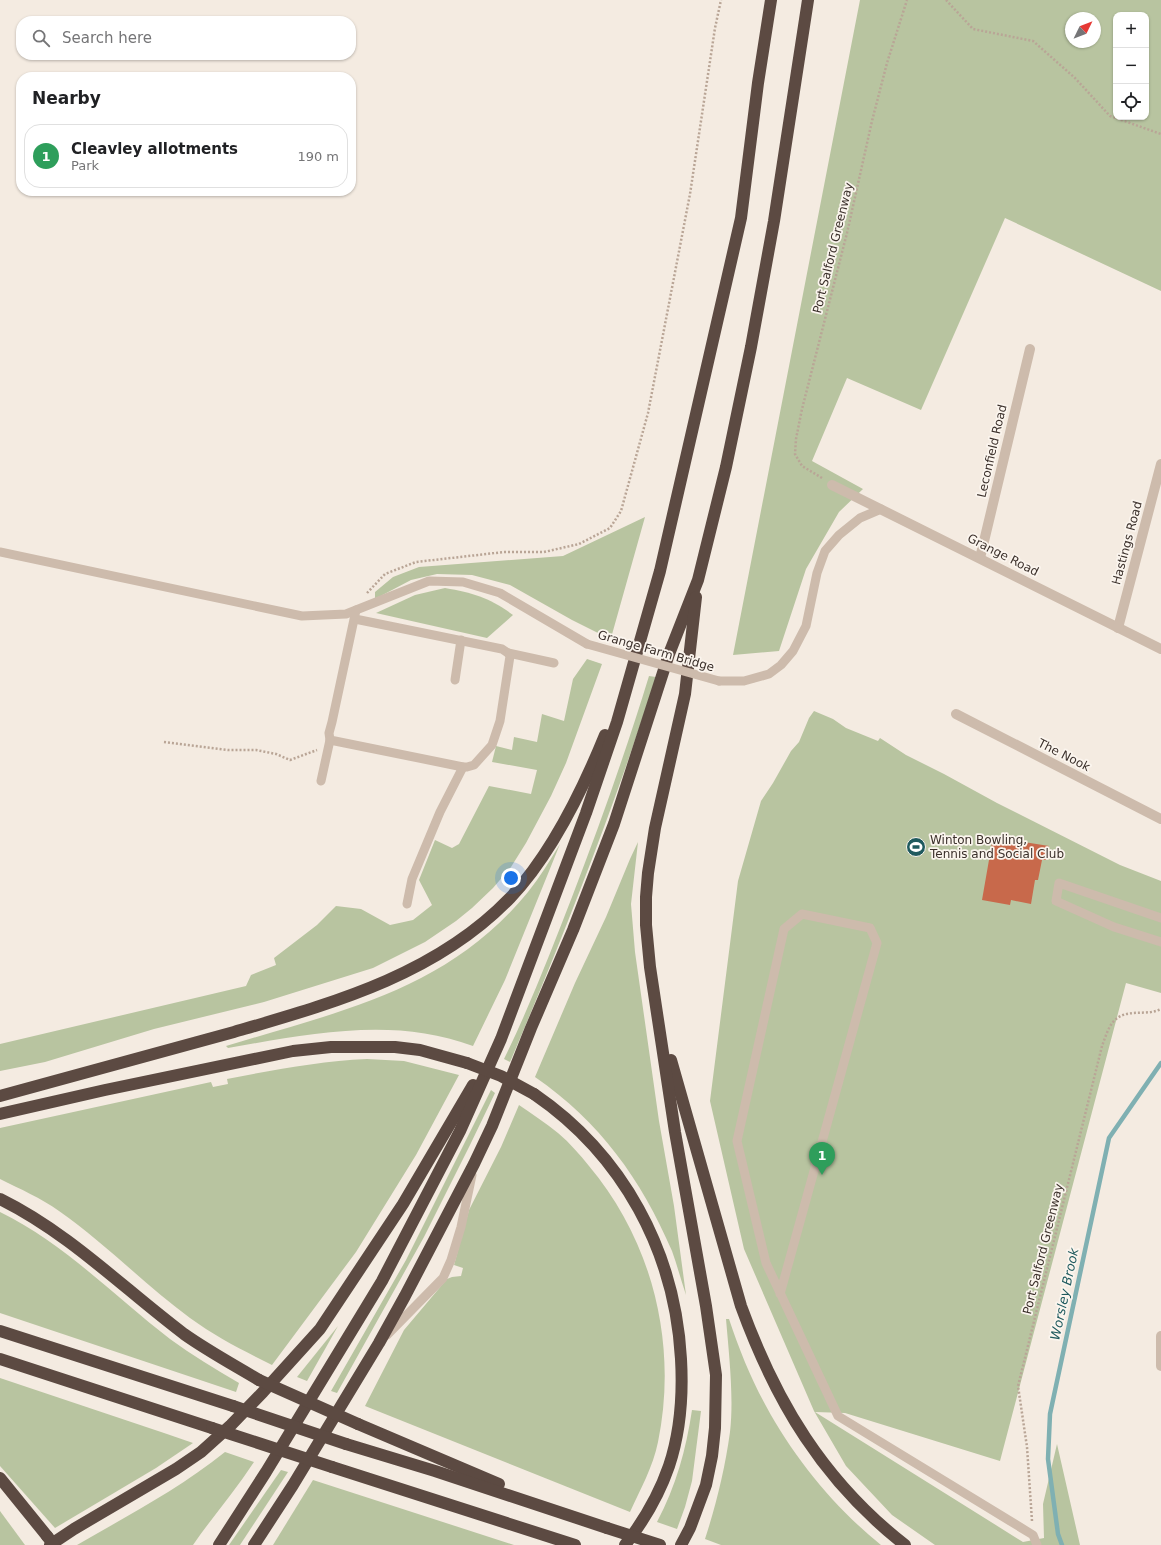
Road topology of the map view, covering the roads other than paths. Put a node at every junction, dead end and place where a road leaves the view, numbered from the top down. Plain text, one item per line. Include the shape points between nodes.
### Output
1 (771, 0) edge
2 (808, 0) edge
3 (1030, 350) dead end
4 (1161, 464) edge
5 (832, 485) road end
6 (881, 509) junction
7 (0, 552) edge
8 (980, 558) junction
9 (698, 580) junction
10 (356, 614) junction
11 (644, 626) junction
12 (1118, 628) junction
13 (461, 640) junction
14 (1161, 649) edge
15 (508, 653) junction
16 (554, 663) dead end
17 (455, 680) dead end
18 (956, 714) dead end
19 (330, 743) junction
20 (463, 767) junction
21 (321, 781) dead end
22 (1161, 819) edge
23 (407, 904) dead end
24 (1161, 918) edge
25 (1161, 942) edge
26 (659, 1019) junction
27 (501, 1039) junction
28 (0, 1096) edge
29 (0, 1114) edge
30 (474, 1164) junction
31 (0, 1199) edge
32 (780, 1294) junction
33 (0, 1331) edge
34 (1161, 1336) edge
35 (379, 1343) junction
36 (0, 1359) edge
37 (1161, 1366) edge
38 (0, 1478) edge
39 (572, 1516) junction
40 (50, 1542) edge
41 (219, 1545) edge
42 (254, 1545) edge
43 (575, 1545) edge
44 (625, 1545) edge
45 (660, 1545) edge
46 (682, 1545) edge
47 (905, 1545) edge
48 (1037, 1545) edge

1 - 11 highway via 741,218 660,571
2 - 9 highway via 762,291 736,418
3 - 8 street, Leconfield Road
4 - 12 street, Hastings Road
5 - 6 street, Grange Road
6 - 8 street, Grange Road
6 - 10 lane, Grange Farm Bridge, bridge via 860,518 824,550 816,573 806,626 793,651 769,674 744,681 719,681 587,644 500,593 463,582 429,581
7 - 10 lane, Grange Farm Bridge via 302,616
8 - 12 street, Grange Road
9 - 26 highway via 685,694 662,792 648,873 646,925
9 - 30 highway via 670,654 611,831 573,930
10 - 13 lane
10 - 19 lane via 329,733
11 - 27 highway via 617,722 591,799
11 - 28 highway via 601,745 557,835 510,898 470,934 414,968 334,1002
12 - 14 street, Grange Road
13 - 15 lane via 502,649
13 - 17 lane
15 - 16 lane
15 - 20 lane via 510,656 500,721 492,745 474,765
18 - 22 street, The Nook
19 - 20 lane
19 - 21 lane
20 - 23 lane via 440,812 412,879
24 - 25 lane via 1059,883 1056,901 1114,927
26 - 46 highway via 675,1132 716,1375 715,1428 706,1484
26 - 47 highway via 741,1306 766,1369 793,1419 822,1462 868,1513
27 - 40 highway via 403,1204 320,1329 305,1346 231,1425 201,1452
27 - 41 highway via 460,1131 382,1281
29 - 44 highway, bridge via 293,1051 331,1047 395,1047 420,1050 467,1062 501,1076 534,1094 580,1132 623,1183 639,1209 660,1255 673,1295 682,1369 682,1392 675,1444 662,1483 644,1518
30 - 35 highway
30 - 35 lane via 461,1227 452,1260 443,1278
31 - 39 highway, bridge via 50,1228 185,1334 260,1380
32 - 32 lane via 766,1263 737,1140 784,929 802,914 870,928 876,943
32 - 48 lane via 838,1416 1033,1535
33 - 39 highway, bridge
34 - 37 street
35 - 42 highway
36 - 43 highway, bridge
38 - 40 highway
39 - 45 highway, bridge

